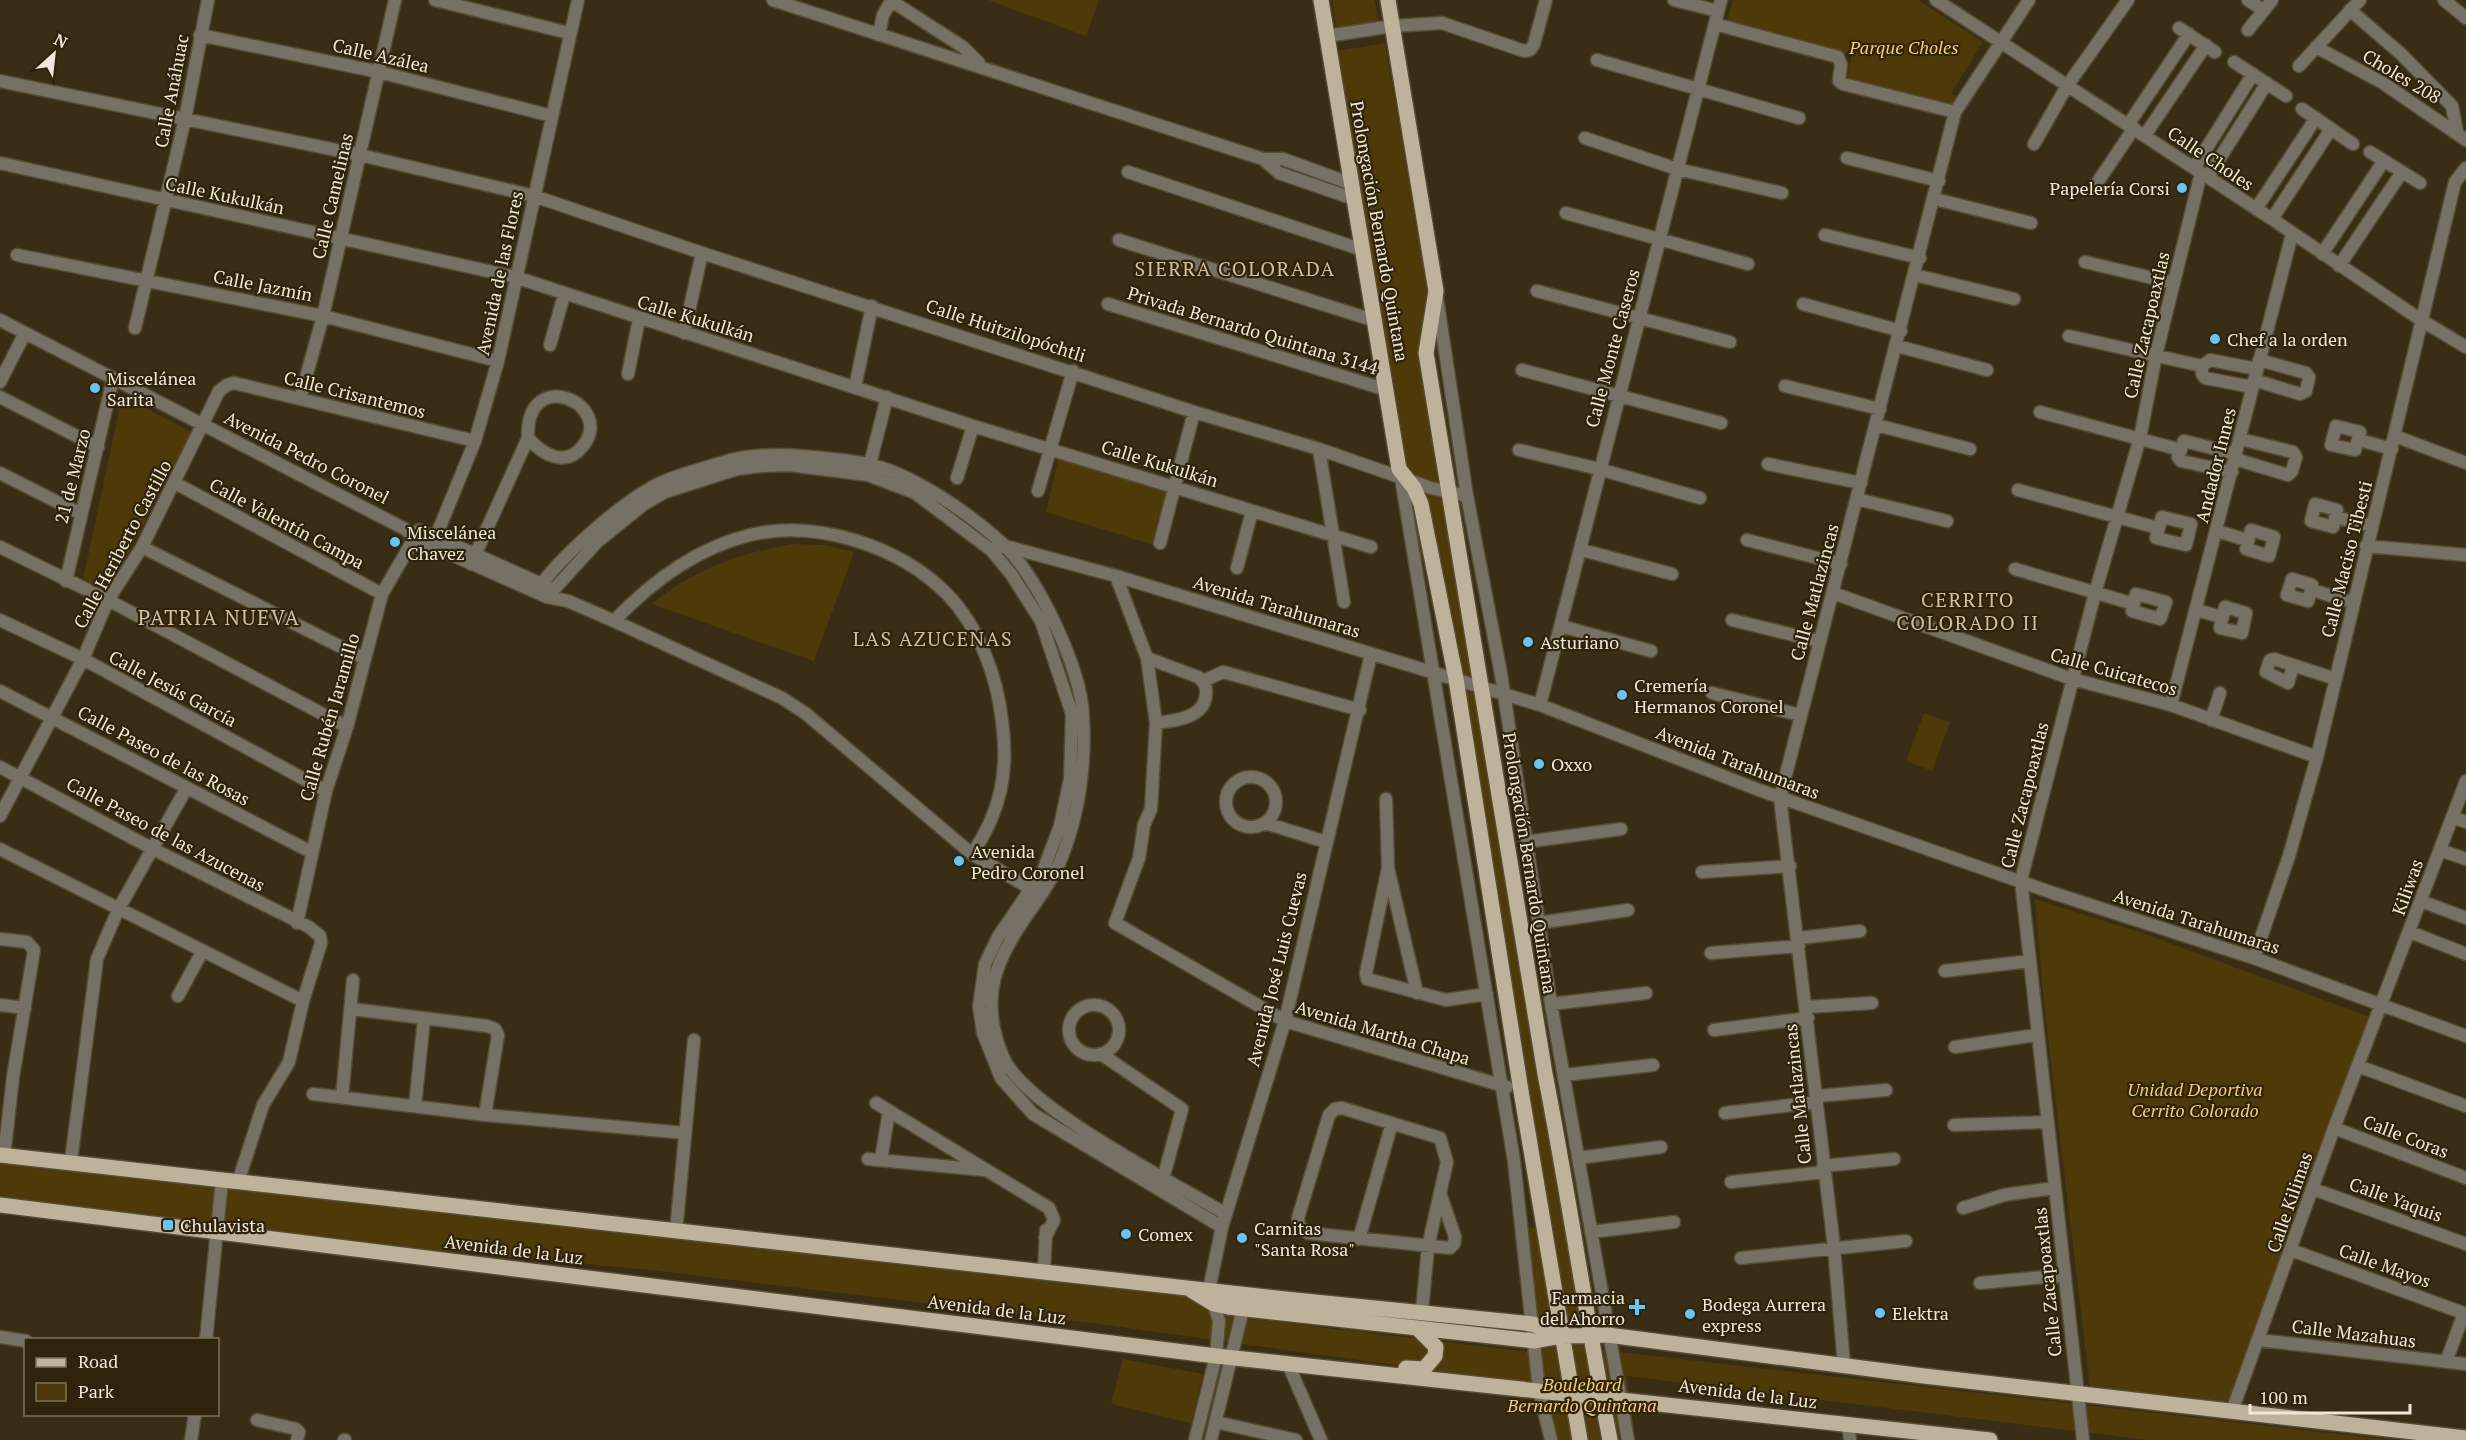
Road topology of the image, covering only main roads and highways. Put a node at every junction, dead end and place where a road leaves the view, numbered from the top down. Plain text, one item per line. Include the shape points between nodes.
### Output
1 (1321, 0) edge
2 (1388, 0) edge
3 (2, 1155) edge
4 (0, 1205) edge
5 (1212, 1297) junction
6 (1419, 1330) junction
7 (1562, 1336) junction
8 (1590, 1336) junction
9 (1317, 1367) junction
10 (1571, 1393) junction
11 (1601, 1396) junction
12 (2466, 1438) edge
13 (1580, 1440) edge
14 (1610, 1440) edge
15 (1990, 1440) edge

1 - 7 main road, Prolongación Bernardo Quintana via 1403,475 1421,504 1456,679
2 - 8 main road, Prolongación Bernardo Quintana via 1436,291 1426,353
3 - 5 main road, Avenida de la Luz via 1188,1288
4 - 9 main road, Avenida de la Luz
5 - 6 main road, Avenida de la Luz via 1243,1309
5 - 7 main road, Avenida de la Luz via 1422,1311 1533,1324
6 - 7 main road, Avenida de la Luz via 1534,1341
6 - 9 main road via 1433,1342 1437,1352 1424,1369 1341,1362
7 - 8 main road, Avenida de la Luz
7 - 10 main road, Prolongación Bernardo Quintana
8 - 11 main road, Prolongación Bernardo Quintana
8 - 12 main road, Avenida de la Luz via 1608,1335
9 - 10 main road, Avenida de la Luz
10 - 11 main road, Avenida de la Luz
10 - 13 main road, Prolongación Bernardo Quintana
11 - 14 main road, Prolongación Bernardo Quintana
11 - 15 main road, Avenida de la Luz

